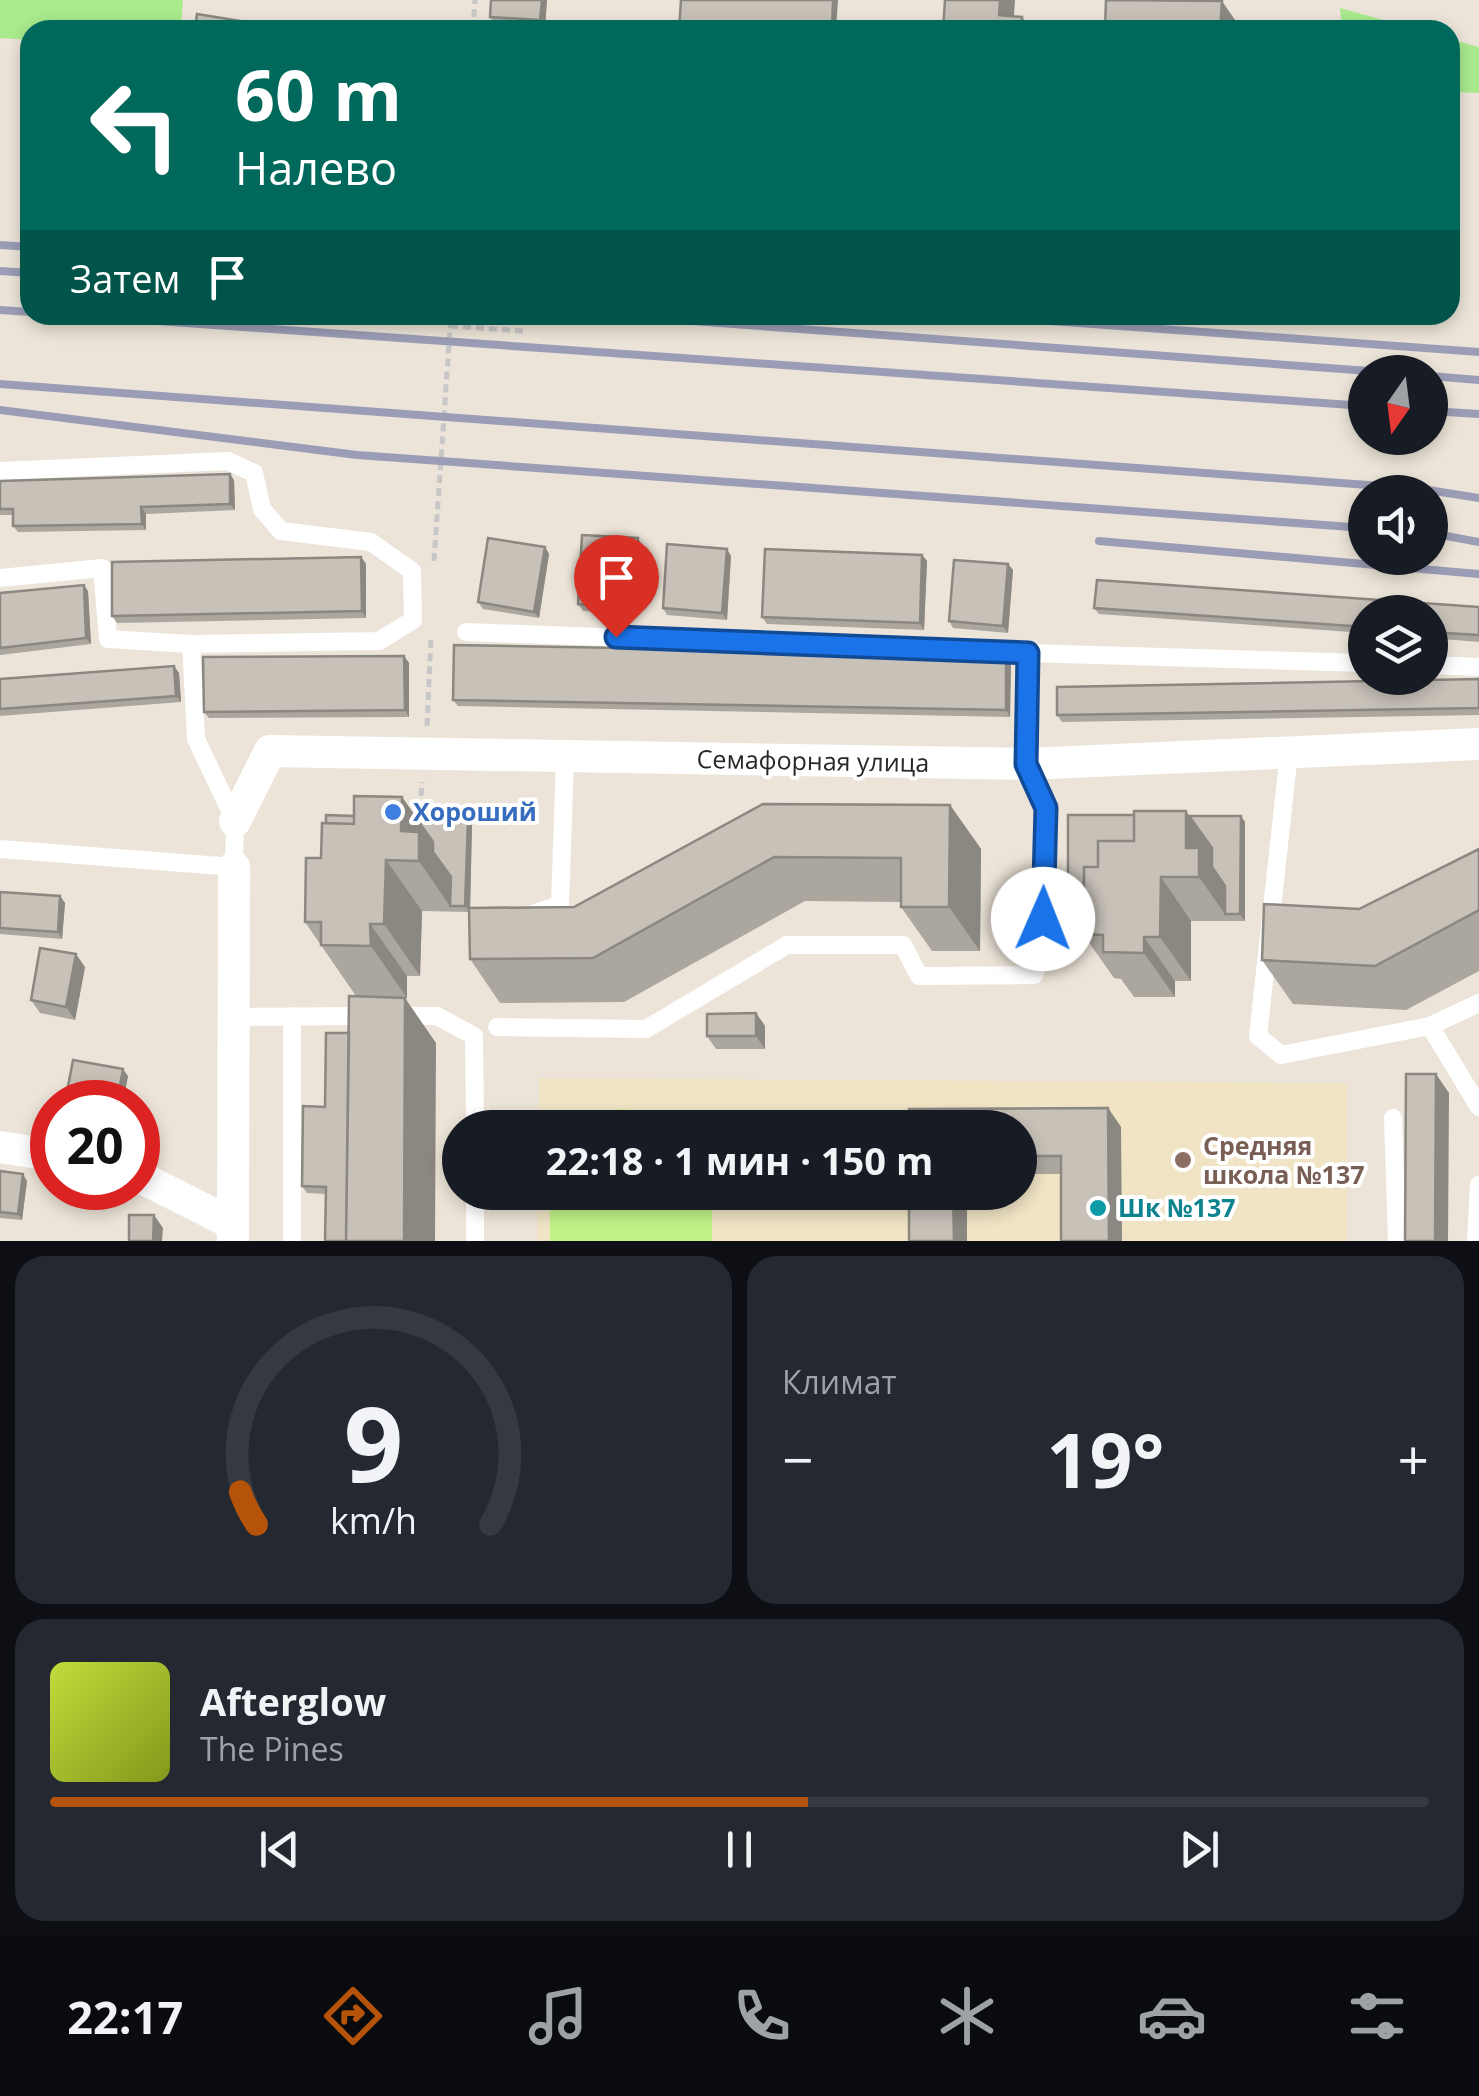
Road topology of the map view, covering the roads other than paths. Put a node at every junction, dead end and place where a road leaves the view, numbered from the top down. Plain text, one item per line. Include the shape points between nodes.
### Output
1 (0, 471) edge
2 (0, 578) edge
3 (466, 632) dead end
4 (191, 644) junction
5 (1028, 653) junction
6 (1348, 663) edge
7 (1448, 666) edge
8 (1479, 667) edge
9 (1479, 744) edge
10 (1289, 753) junction
11 (565, 758) junction
12 (1026, 764) junction
13 (234, 821) junction
14 (0, 849) edge
15 (234, 867) junction
16 (508, 921) edge
17 (1479, 1003) edge
18 (292, 1016) junction
19 (235, 1017) junction
20 (497, 1026) dead end
21 (1430, 1026) junction
22 (1479, 1107) edge
23 (474, 1110) edge
24 (1393, 1118) dead end
25 (0, 1147) edge
26 (30, 1152) edge
27 (1479, 1185) edge
28 (160, 1189) edge
29 (475, 1210) edge
30 (233, 1232) edge
31 (292, 1241) edge
32 (475, 1241) edge
33 (1398, 1241) edge
34 (1476, 1241) edge

1 - 4 lane via 228,461 254,473 262,509 281,532 371,542 412,571 413,620 379,642
2 - 4 lane via 102,568 108,640
3 - 5 lane
4 - 13 lane via 196,739
5 - 6 lane
5 - 12 lane
7 - 8 lane
9 - 10 street, Семафорная улица
10 - 12 street, Семафорная улица
10 - 21 lane via 1258,1036 1281,1054
11 - 12 street, Семафорная улица
11 - 13 street, Семафорная улица via 270,751
11 - 16 lane via 560,906
12 - 20 lane via 1046,808 1042,956 1034,975 919,976 903,945 787,945 646,1029
13 - 15 lane, Семафорная улица
14 - 15 lane
15 - 19 street, Семафорная улица
17 - 21 lane
18 - 19 lane
18 - 23 lane via 437,1016 474,1036
18 - 31 lane
19 - 30 street, Семафорная улица
21 - 22 lane
24 - 33 lane
25 - 26 street
27 - 34 lane
28 - 30 street
29 - 32 lane

